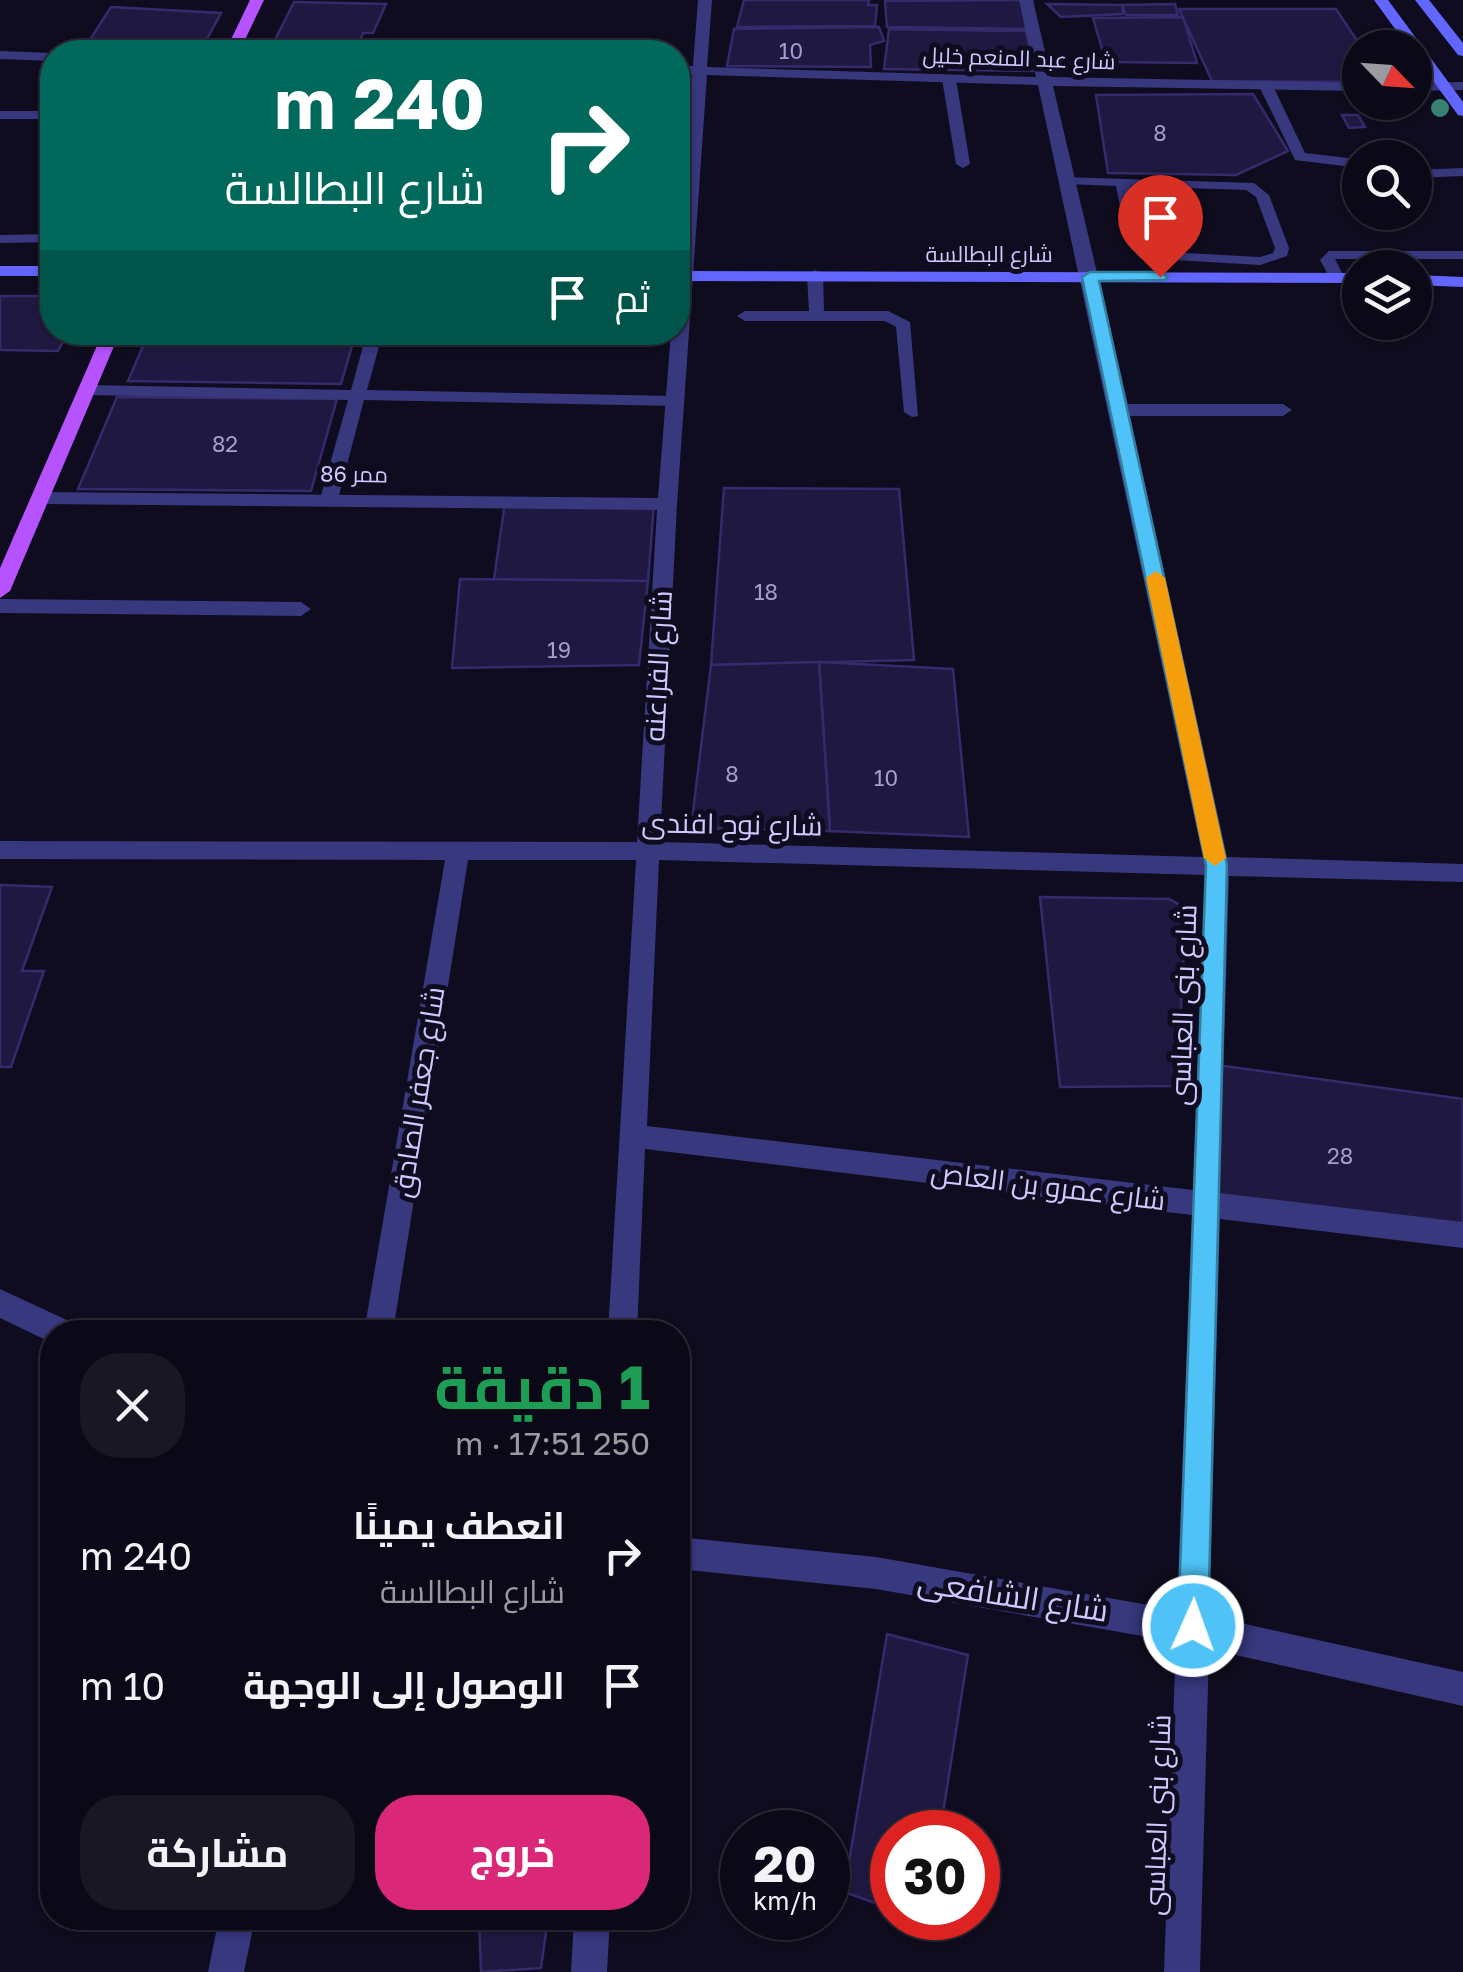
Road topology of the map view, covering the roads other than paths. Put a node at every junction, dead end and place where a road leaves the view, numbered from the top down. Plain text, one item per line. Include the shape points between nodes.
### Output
1 (257, 0) edge
2 (705, 0) edge
3 (1026, 0) edge
4 (1382, 0) edge
5 (1422, 0) edge
6 (1404, 30) edge
7 (238, 40) edge
8 (1432, 43) edge
9 (1460, 45) edge
10 (0, 55) edge
11 (40, 57) edge
12 (690, 62) edge
13 (1432, 68) edge
14 (690, 70) edge
15 (949, 79) junction
16 (1044, 82) junction
17 (1432, 86) edge
18 (1445, 86) junction
19 (1463, 86) edge
20 (1342, 87) edge
21 (1267, 88) junction
22 (1463, 112) edge
23 (40, 114) edge
24 (0, 115) edge
25 (1342, 161) edge
26 (962, 164) dead end
27 (1463, 172) edge
28 (1432, 173) edge
29 (1068, 180) junction
30 (1123, 184) junction
31 (40, 238) edge
32 (0, 239) edge
33 (1463, 255) edge
34 (0, 271) edge
35 (40, 271) edge
36 (816, 275) junction
37 (690, 276) edge
38 (1090, 277) junction
39 (1336, 277) junction
40 (1342, 277) edge
41 (1432, 281) edge
42 (1463, 282) edge
43 (745, 316) dead end
44 (817, 316) junction
45 (106, 345) edge
46 (373, 345) edge
47 (677, 345) edge
48 (87, 390) junction
49 (360, 394) junction
50 (675, 400) junction
51 (1120, 410) junction
52 (1283, 410) dead end
53 (912, 412) dead end
54 (41, 498) junction
55 (329, 499) junction
56 (667, 504) junction
57 (0, 591) edge
58 (0, 606) edge
59 (300, 610) dead end
60 (0, 850) edge
61 (458, 851) junction
62 (646, 851) junction
63 (1216, 865) junction
64 (1463, 873) edge
65 (632, 1136) junction
66 (1207, 1205) junction
67 (1463, 1235) edge
68 (0, 1303) edge
69 (380, 1320) edge
70 (623, 1320) edge
71 (40, 1322) edge
72 (690, 1554) edge
73 (1193, 1626) junction
74 (1463, 1688) edge
75 (235, 1930) edge
76 (592, 1930) edge
77 (226, 1972) edge
78 (590, 1972) edge
79 (1182, 1972) edge

1 - 7 main road
2 - 12 street, شارع الفراعنه
3 - 16 street, شارع بنى العباسى
4 - 6 street
5 - 9 street
8 - 9 street
10 - 11 street
13 - 18 street
14 - 15 street, شارع عبد المنعم خليل
15 - 16 street, شارع عبد المنعم خليل
15 - 26 lane
16 - 21 street, شارع عبد المنعم خليل
16 - 29 street, شارع بنى العباسى
17 - 18 street
18 - 19 street
18 - 22 street
20 - 21 street, شارع عبد المنعم خليل
21 - 25 lane via 1300,157
23 - 24 street
27 - 28 lane
29 - 30 lane
29 - 38 street, شارع بنى العباسى
30 - 30 lane via 1255,188 1276,230 1280,256 1260,261 1145,255 1134,244
31 - 32 lane
33 - 39 lane via 1330,255
34 - 35 street
36 - 37 street, شارع البطالسة
36 - 38 street, شارع البطالسة
36 - 44 lane
38 - 39 street, شارع البطالسة
38 - 51 street, شارع بنى العباسى
39 - 40 street, شارع البطالسة
41 - 42 street
43 - 44 lane
44 - 53 lane via 888,316 904,326
45 - 48 main road
46 - 49 lane
47 - 50 street, شارع الفراعنه
48 - 49 lane
48 - 54 main road
49 - 50 lane
49 - 55 lane
50 - 56 street, شارع الفراعنه
51 - 52 street
51 - 63 street, شارع بنى العباسى
54 - 55 street, ممر 86
54 - 57 main road
55 - 56 street, ممر 86
56 - 62 street, شارع الفراعنه
58 - 59 street
60 - 61 street, شارع نوح افندى
61 - 62 street, شارع نوح افندى
61 - 69 street, شارع جعفر الصادق
62 - 63 street, شارع نوح افندى
62 - 65 street, شارع الفراعنه
63 - 64 street, شارع نوح افندى
63 - 66 street, شارع بنى العباسى
65 - 66 street, شارع عمرو بن العاص
65 - 70 street, شارع الفراعنه
66 - 67 street, شارع عمرو بن العاص
66 - 73 street, شارع بنى العباسى
68 - 71 street
72 - 73 street, شارع الشافعى via 800,1561
73 - 74 street, شارع الشافعى
73 - 79 street, شارع بنى العباسى
75 - 77 street
76 - 78 street

